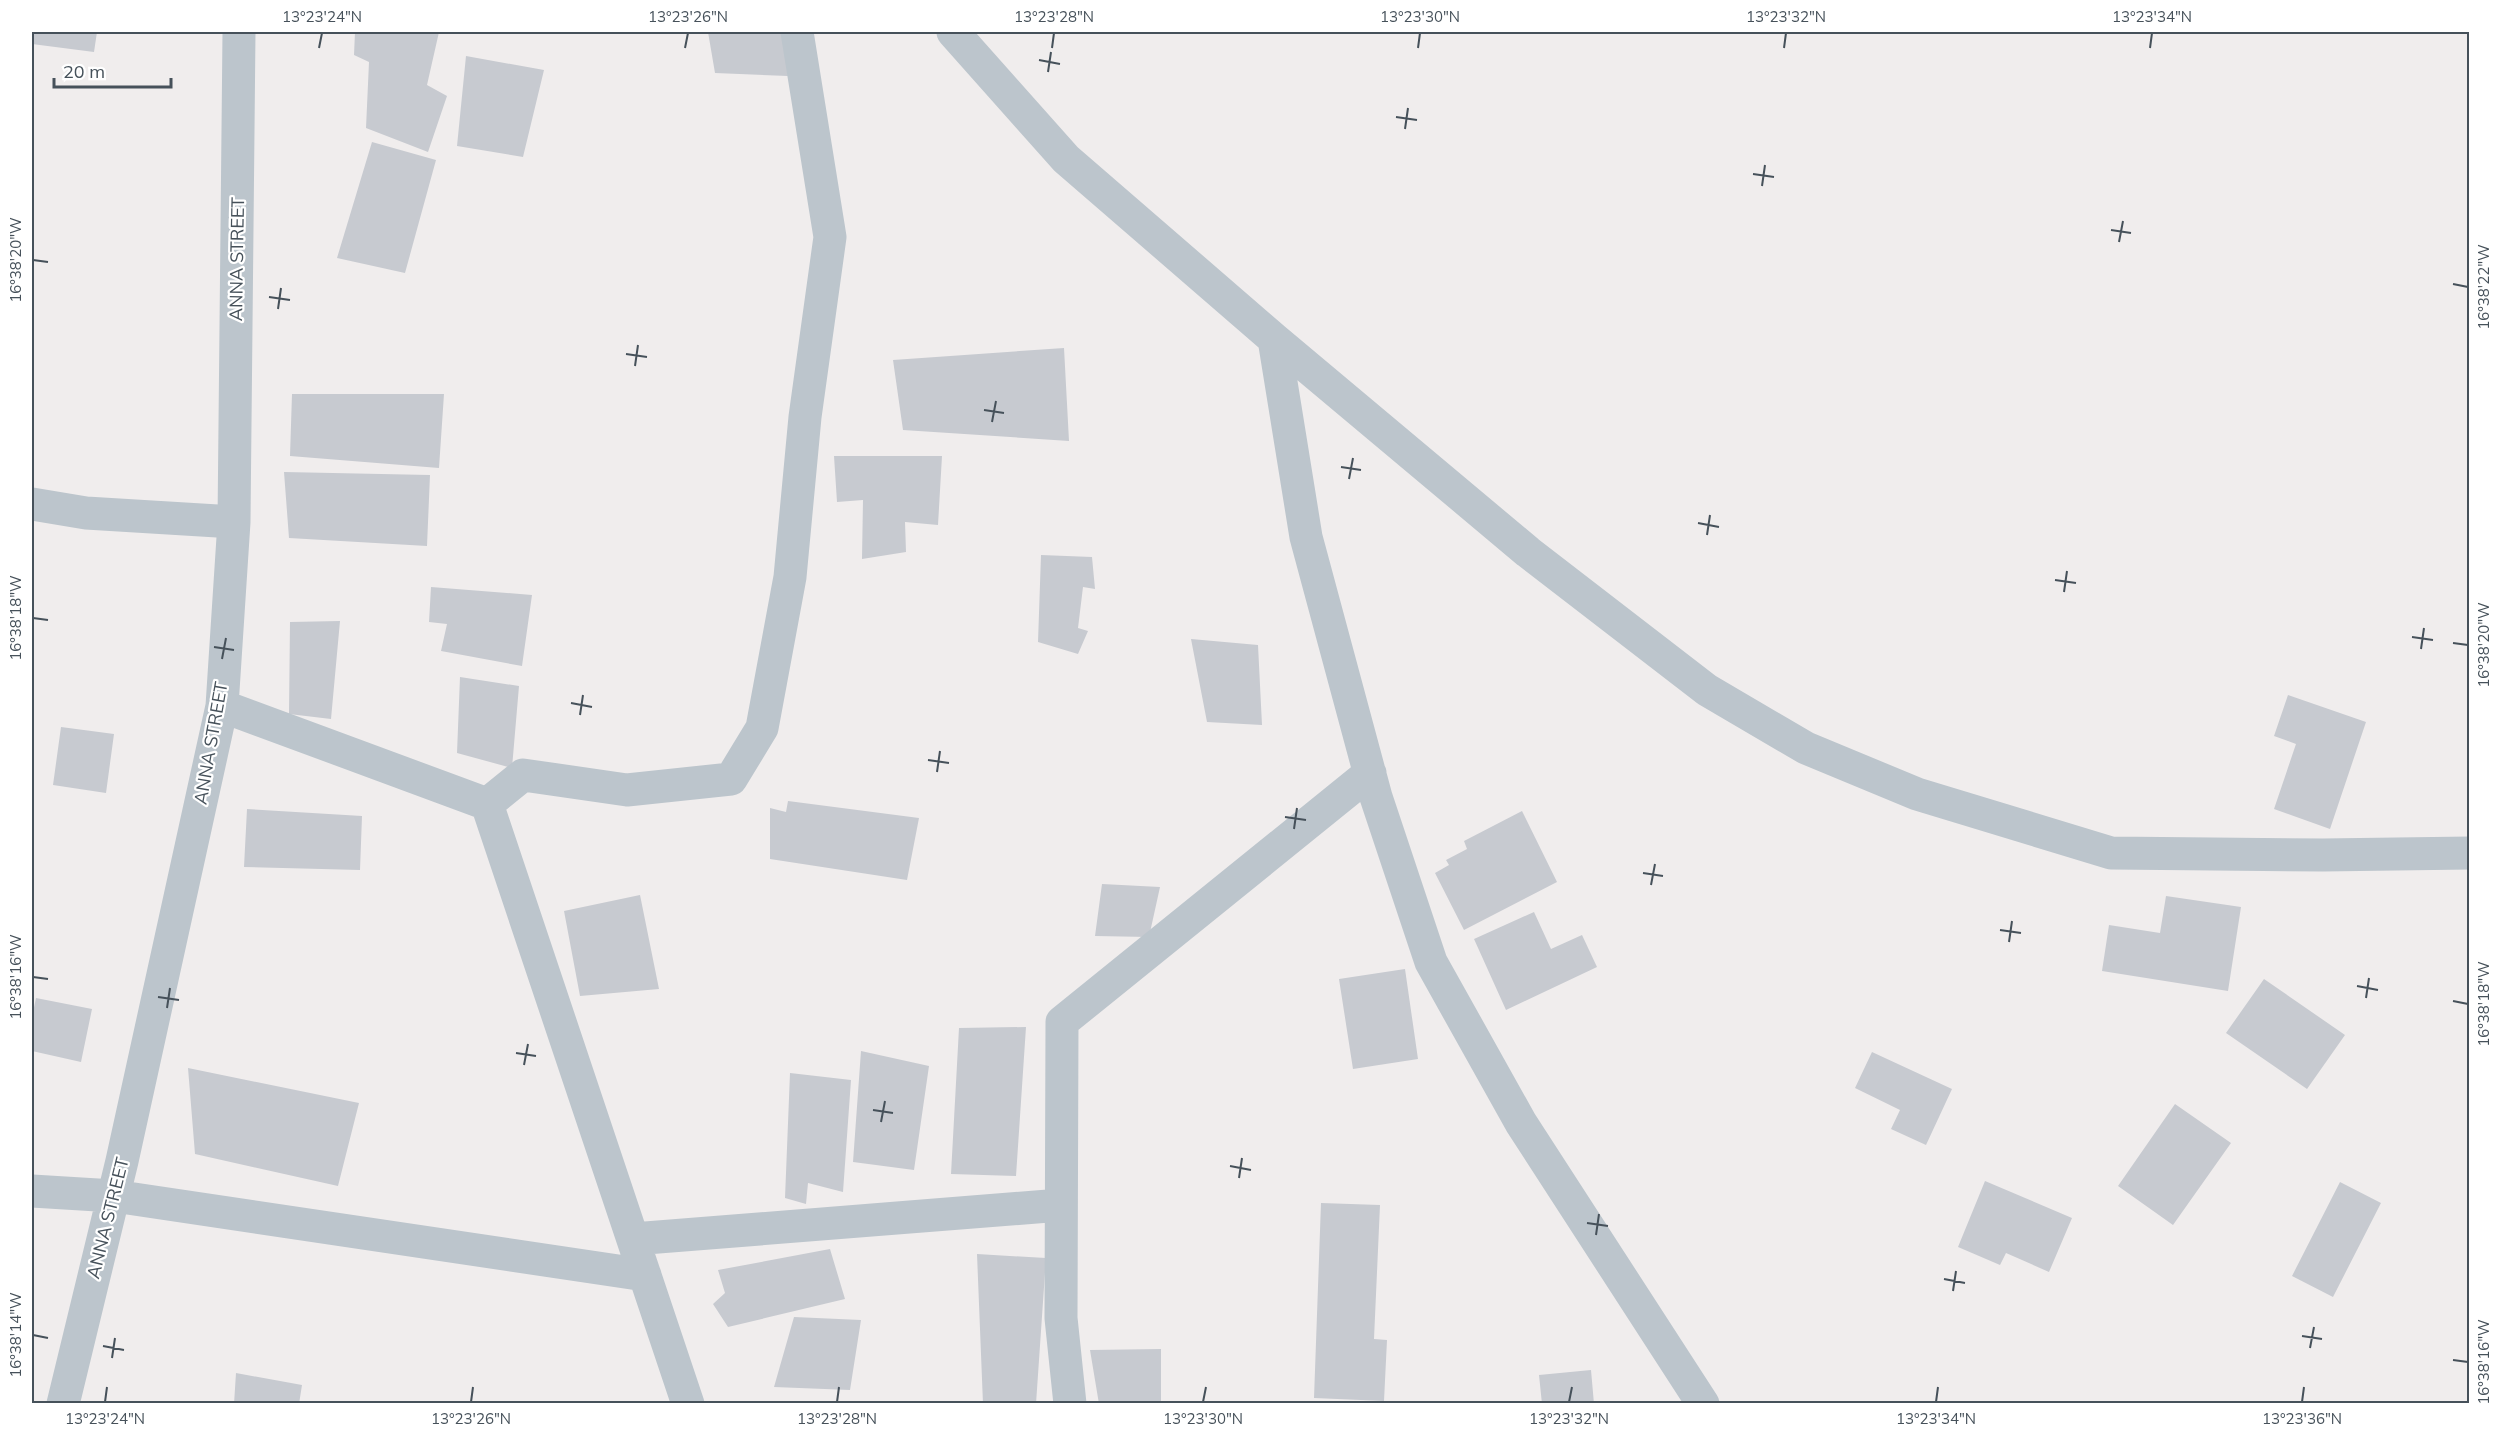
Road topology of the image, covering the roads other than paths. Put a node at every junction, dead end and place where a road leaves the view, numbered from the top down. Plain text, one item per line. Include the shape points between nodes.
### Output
1 (239, 32) edge
2 (796, 32) edge
3 (953, 32) edge
4 (1274, 339) junction
5 (32, 504) edge
6 (234, 522) junction
7 (222, 706) junction
8 (1370, 773) junction
9 (487, 804) junction
10 (2469, 853) edge
11 (32, 1191) edge
12 (114, 1196) junction
13 (1061, 1205) junction
14 (633, 1239) junction
15 (645, 1275) junction
16 (63, 1404) edge
17 (688, 1404) edge
18 (1070, 1404) edge
19 (1703, 1404) edge

1 - 6 street, ANNA STREET
2 - 9 street via 830,237 805,417 790,577 762,728 731,778 627,790 523,775
3 - 4 street via 1066,159
4 - 8 street via 1306,537
4 - 10 street via 1528,552 1669,661 1707,690 1806,748 1917,794 2111,853
5 - 6 street via 86,513
6 - 7 street, ANNA STREET
7 - 9 street
7 - 12 street, ANNA STREET
8 - 13 street via 1062,1022
8 - 19 street via 1431,962 1521,1123
9 - 14 street
11 - 12 street
12 - 15 street
12 - 16 street, ANNA STREET
13 - 14 street
13 - 18 street via 1061,1318
14 - 15 street
15 - 17 street

